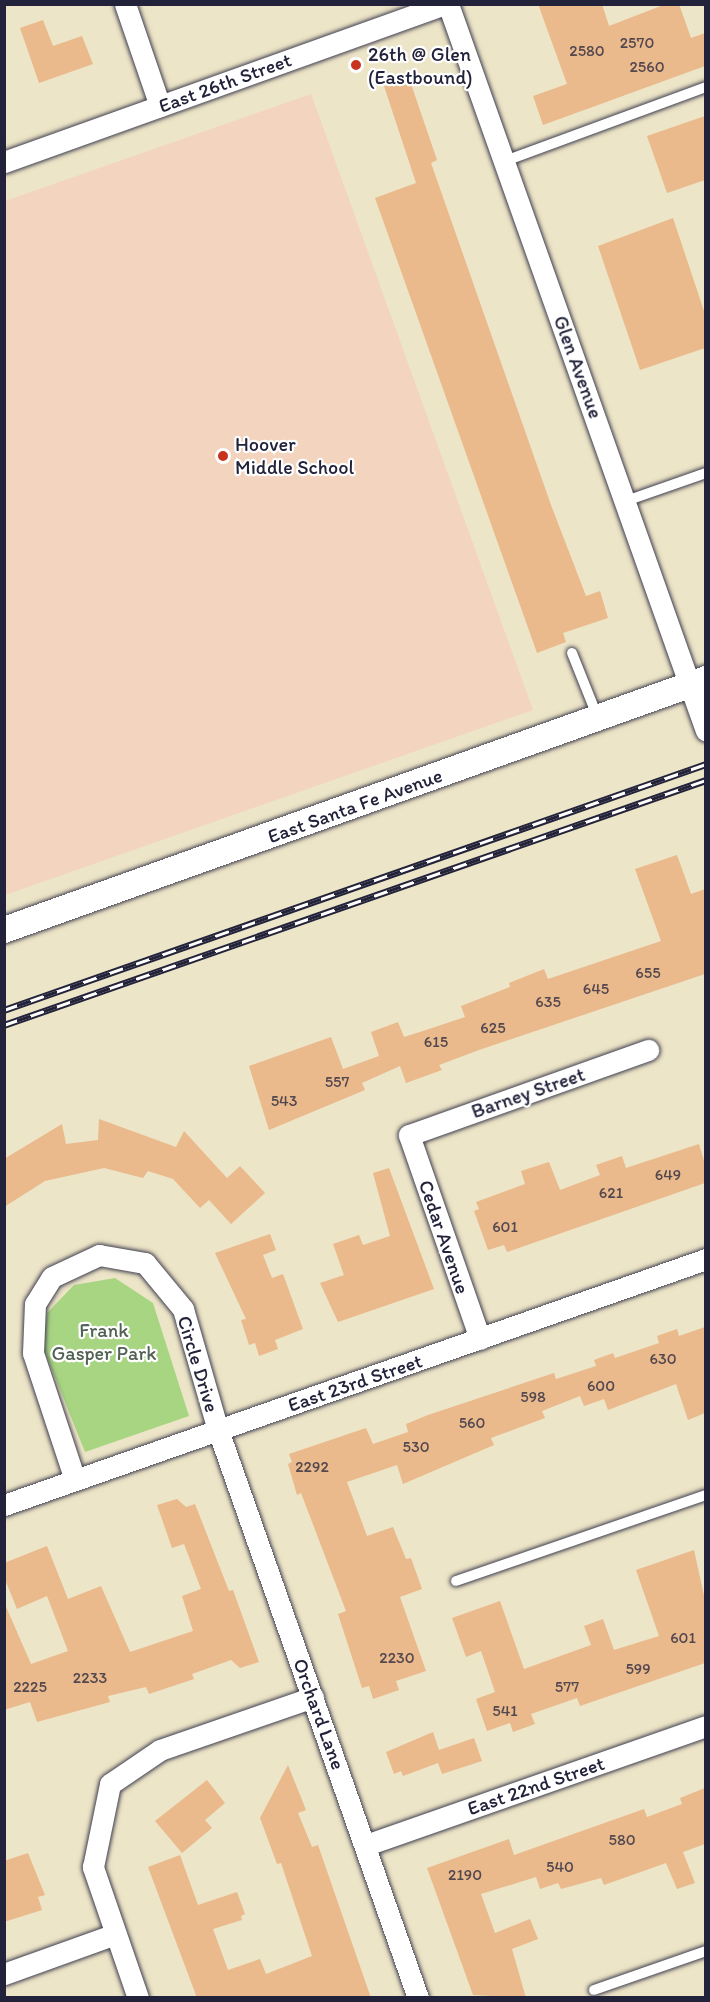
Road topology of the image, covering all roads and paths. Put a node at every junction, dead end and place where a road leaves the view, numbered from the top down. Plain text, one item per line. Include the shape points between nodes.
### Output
1 (125, 4) edge
2 (446, 4) edge
3 (705, 87) edge
4 (160, 106) junction
5 (505, 161) junction
6 (4, 162) edge
7 (705, 473) edge
8 (626, 501) junction
9 (572, 652) dead end
10 (697, 682) edge
11 (598, 718) junction
12 (705, 731) edge
13 (4, 930) edge
14 (648, 1050) dead end
15 (409, 1135) joint
16 (705, 1259) edge
17 (480, 1339) junction
18 (218, 1431) junction
19 (75, 1480) junction
20 (705, 1495) edge
21 (4, 1505) edge
22 (456, 1581) dead end
23 (313, 1697) junction
24 (705, 1726) edge
25 (366, 1845) junction
26 (115, 1934) junction
27 (705, 1951) edge
28 (4, 1974) edge
29 (594, 1990) dead end
30 (138, 1998) edge
31 (418, 1998) edge

1 - 4 street
2 - 4 street, East 26th Street
2 - 5 street, Glen Avenue
3 - 5 lane
4 - 6 street, East 26th Street
5 - 8 street, Glen Avenue
7 - 8 lane
8 - 10 street, Glen Avenue
9 - 11 lane
10 - 11 street, East Santa Fe Avenue
10 - 12 street, Glen Avenue
11 - 13 street, East Santa Fe Avenue
14 - 15 street, Barney Street
15 - 17 street, Cedar Avenue
16 - 17 street, East 23rd Street
17 - 18 street, East 23rd Street
18 - 19 street, East 23rd Street
18 - 19 street, Circle Drive via 183,1309 145,1263 99,1255 52,1277 35,1304 33,1353
18 - 23 street, Orchard Lane
19 - 21 street, East 23rd Street
20 - 22 lane
23 - 25 street, Orchard Lane
23 - 26 street via 160,1750 110,1784 93,1867
24 - 25 street, East 22nd Street
25 - 31 street, Orchard Lane
26 - 28 street
26 - 30 street
27 - 29 lane

